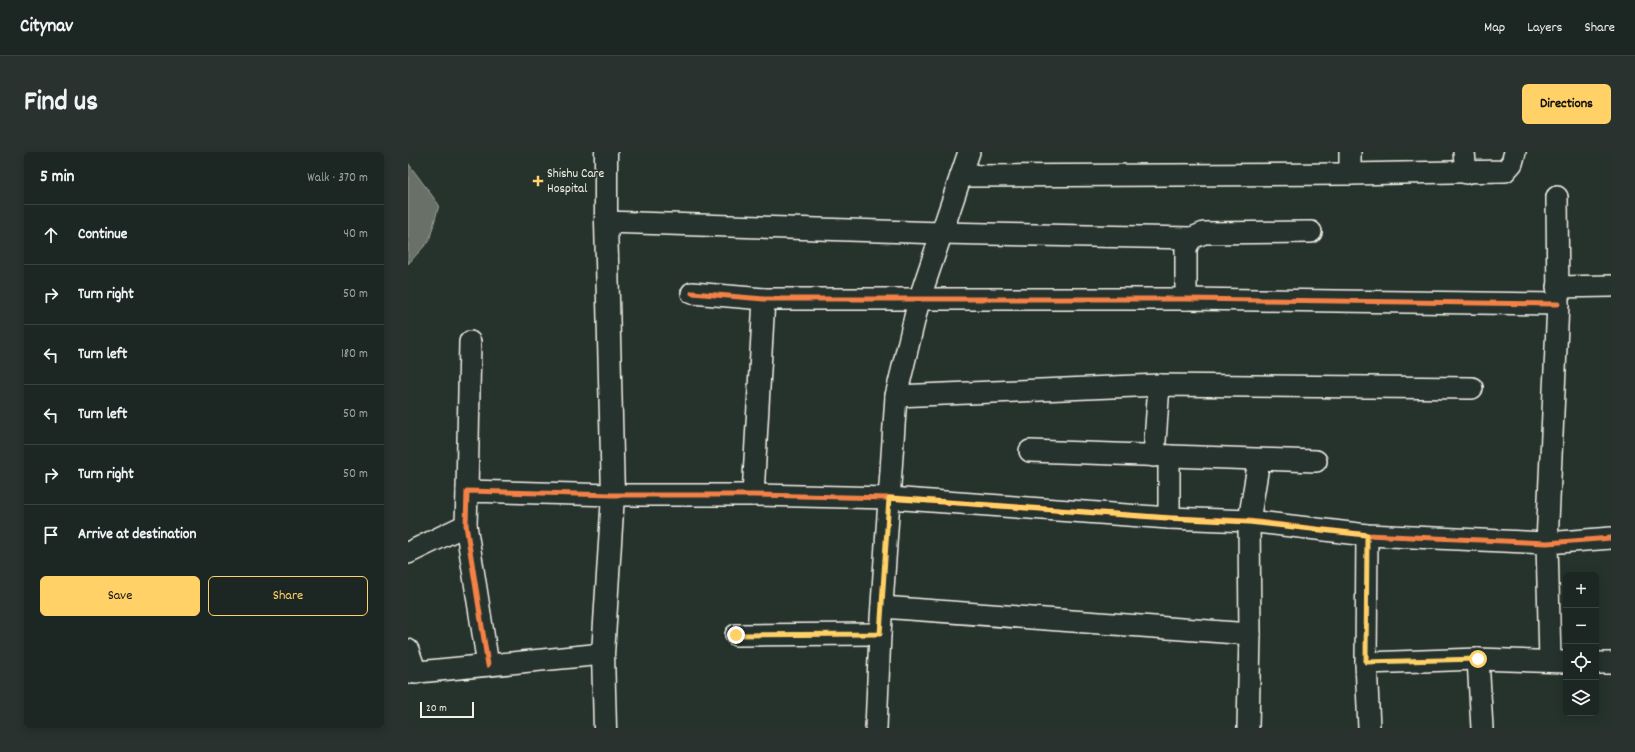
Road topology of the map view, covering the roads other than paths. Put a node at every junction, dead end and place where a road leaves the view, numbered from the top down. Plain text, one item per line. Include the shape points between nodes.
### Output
1 (606, 152) edge
2 (969, 152) edge
3 (1350, 152) edge
4 (1464, 152) edge
5 (1515, 152) edge
6 (1466, 173) junction
7 (1350, 174) junction
8 (962, 176) junction
9 (1556, 197) dead end
10 (606, 222) junction
11 (1311, 232) dead end
12 (941, 233) junction
13 (1192, 238) junction
14 (1611, 286) edge
15 (692, 293) dead end
16 (1557, 295) junction
17 (764, 299) junction
18 (1186, 299) junction
19 (919, 300) junction
20 (470, 342) dead end
21 (1159, 385) junction
22 (1472, 388) dead end
23 (896, 396) junction
24 (1030, 452) dead end
25 (1162, 456) junction
26 (1259, 460) junction
27 (1316, 461) dead end
28 (467, 491) junction
29 (613, 495) junction
30 (753, 495) junction
31 (889, 498) junction
32 (1169, 518) junction
33 (1249, 522) junction
34 (466, 525) junction
35 (1367, 535) junction
36 (1611, 538) edge
37 (1547, 543) junction
38 (408, 553) edge
39 (882, 607) junction
40 (880, 634) junction
41 (1250, 634) junction
42 (736, 635) dead end
43 (408, 650) edge
44 (603, 654) junction
45 (1478, 659) junction
46 (1558, 661) edge
47 (1366, 662) junction
48 (1599, 663) edge
49 (1611, 663) edge
50 (488, 665) junction
51 (412, 673) edge
52 (605, 728) edge
53 (876, 728) edge
54 (1248, 728) edge
55 (1369, 728) edge
56 (1482, 728) edge

1 - 10 street
2 - 8 street
3 - 7 street
4 - 6 street
5 - 6 street via 1512,163 1505,171
6 - 7 street
7 - 8 street
8 - 12 street
9 - 16 street
10 - 12 street
10 - 29 street
11 - 13 street via 1204,233
12 - 13 street
12 - 19 street
13 - 18 street via 1186,247
14 - 16 street
15 - 17 street
16 - 18 street
16 - 37 street
17 - 19 street
17 - 30 street
18 - 19 street
19 - 23 street
20 - 28 street
21 - 22 street
21 - 23 street
21 - 25 street
23 - 31 street
24 - 25 street
25 - 26 street
25 - 32 street
26 - 27 street
26 - 33 street
28 - 29 street
28 - 34 street
29 - 30 street
29 - 44 street
30 - 31 street
31 - 32 street
31 - 39 street
32 - 33 street
33 - 35 street
33 - 41 street
34 - 38 street
34 - 50 street
35 - 37 street
35 - 47 street
36 - 37 street
37 - 46 street
39 - 40 street
39 - 41 street
40 - 42 street
40 - 53 street
41 - 54 street
43 - 51 street
44 - 50 street
44 - 52 street
45 - 46 street
45 - 47 street
45 - 56 street
47 - 55 street
48 - 49 street
50 - 51 street

